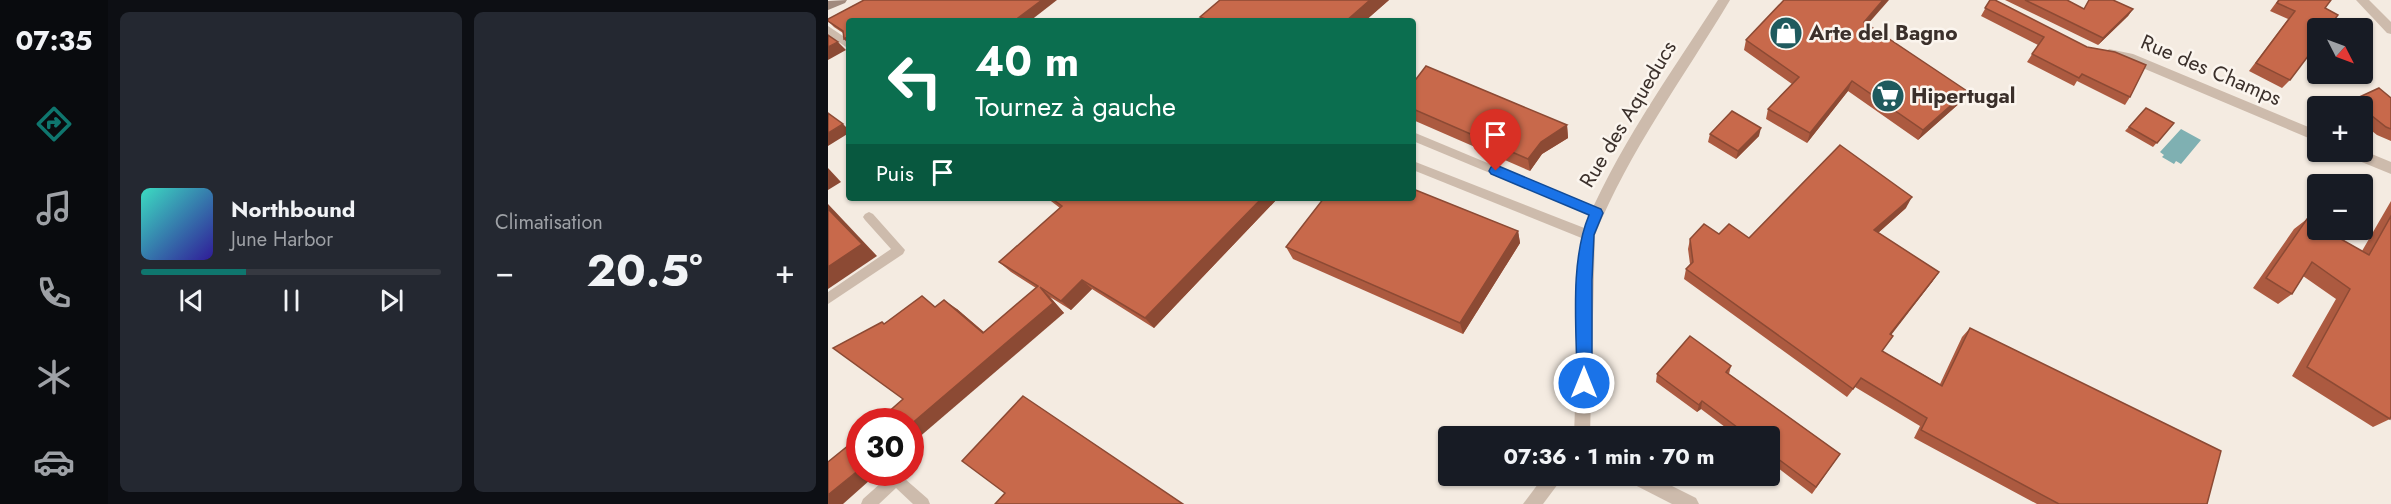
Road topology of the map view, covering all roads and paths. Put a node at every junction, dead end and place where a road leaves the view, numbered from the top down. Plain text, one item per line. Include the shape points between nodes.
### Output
1 (841, 0) edge
2 (1724, 0) edge
3 (2362, 0) edge
4 (828, 6) edge
5 (828, 30) edge
6 (2391, 30) edge
7 (846, 43) edge
8 (2098, 51) edge
9 (2307, 132) edge
10 (1416, 137) edge
11 (2373, 161) edge
12 (1416, 166) edge
13 (2391, 168) edge
14 (1597, 213) junction
15 (869, 217) dead end
16 (1588, 235) junction
17 (828, 299) edge
18 (1582, 426) edge
19 (1547, 486) edge
20 (1655, 486) edge
21 (868, 504) edge
22 (923, 504) edge
23 (1532, 504) edge
24 (1690, 504) edge

1 - 4 main road
2 - 14 street, Rue des Aqueducs via 1646,123
3 - 6 street
5 - 7 lane
8 - 9 street, Rue des Champs via 2128,57
10 - 14 lane
11 - 13 street
12 - 16 lane
14 - 16 street, Rue des Aqueducs
15 - 17 lane via 899,250
16 - 18 street, Rue des Aqueducs
19 - 23 street
20 - 24 street
21 - 22 lane via 896,479

